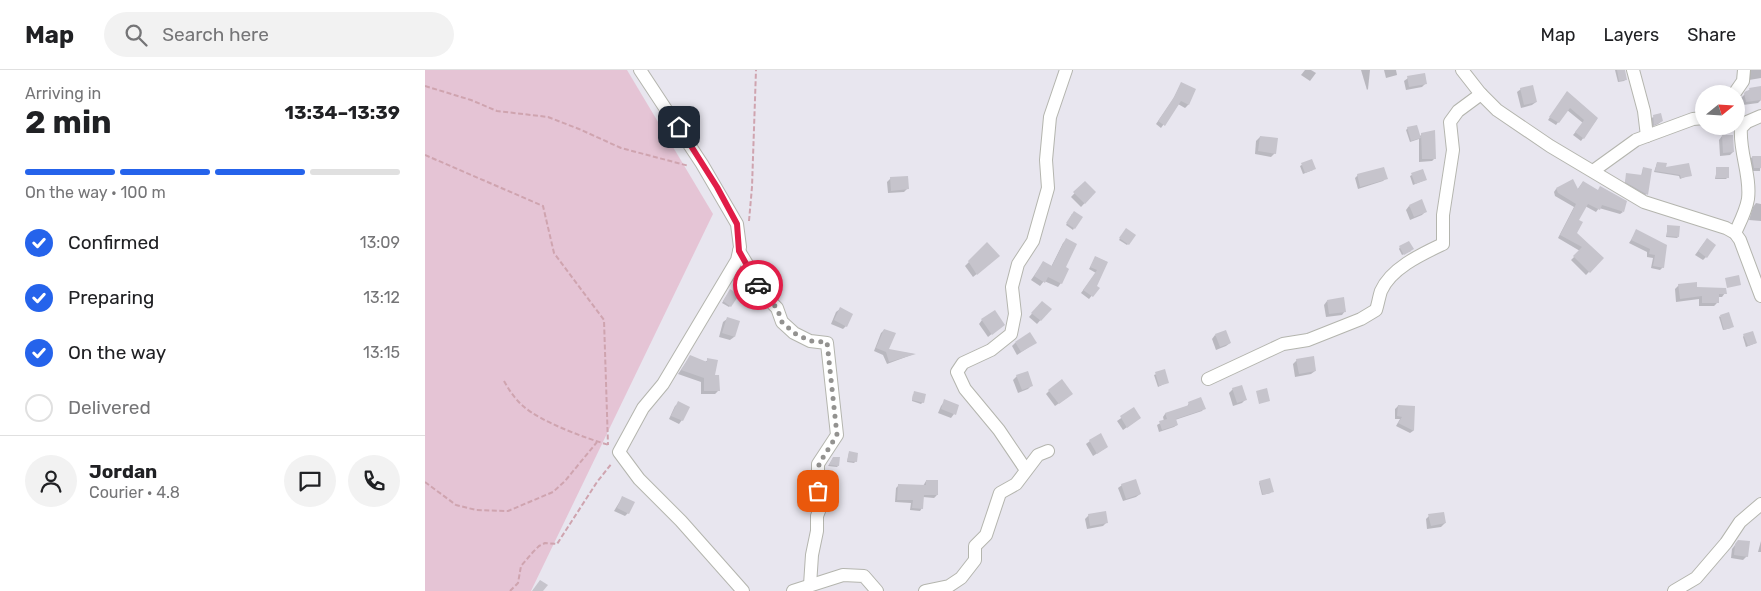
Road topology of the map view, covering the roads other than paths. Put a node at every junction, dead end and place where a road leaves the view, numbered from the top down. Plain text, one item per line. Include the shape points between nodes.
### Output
1 (641, 70) edge
2 (1066, 70) edge
3 (1462, 70) edge
4 (1633, 70) edge
5 (1744, 70) edge
6 (1740, 85) edge
7 (1481, 94) junction
8 (1761, 116) edge
9 (1695, 119) edge
10 (1745, 123) edge
11 (1739, 135) edge
12 (1647, 136) junction
13 (1593, 172) junction
14 (1735, 233) junction
15 (739, 245) junction
16 (1761, 296) edge
17 (1208, 379) dead end
18 (1048, 451) dead end
19 (1026, 470) junction
20 (1761, 504) edge
21 (810, 586) junction
22 (743, 591) edge
23 (793, 591) edge
24 (877, 591) edge
25 (925, 591) edge
26 (1674, 591) edge

1 - 15 street via 737,224
2 - 19 street via 1049,117 1048,188 1033,241 1018,264 1012,287 1015,314 1011,334 991,350 963,363 957,372 965,389
3 - 7 street
4 - 12 street
5 - 6 street
7 - 13 street via 1497,110
7 - 17 street via 1457,111 1450,122 1453,150 1443,215 1443,244 1400,268 1381,289 1376,310 1361,319 1308,340 1283,344
8 - 10 street
9 - 12 street
11 - 14 street via 1748,182 1748,200
12 - 13 street
13 - 14 street via 1644,202
14 - 16 street
15 - 21 street via 762,293 777,308 782,322 810,341 827,342 837,435 819,464 821,506 817,516
15 - 22 street via 737,260 663,384 613,449
18 - 19 street via 1038,455
19 - 25 street via 1016,484 1000,493 985,535 975,546 975,560 961,578 949,586
20 - 26 street via 1740,522 1695,578
21 - 23 street
21 - 24 street via 843,575 864,576

